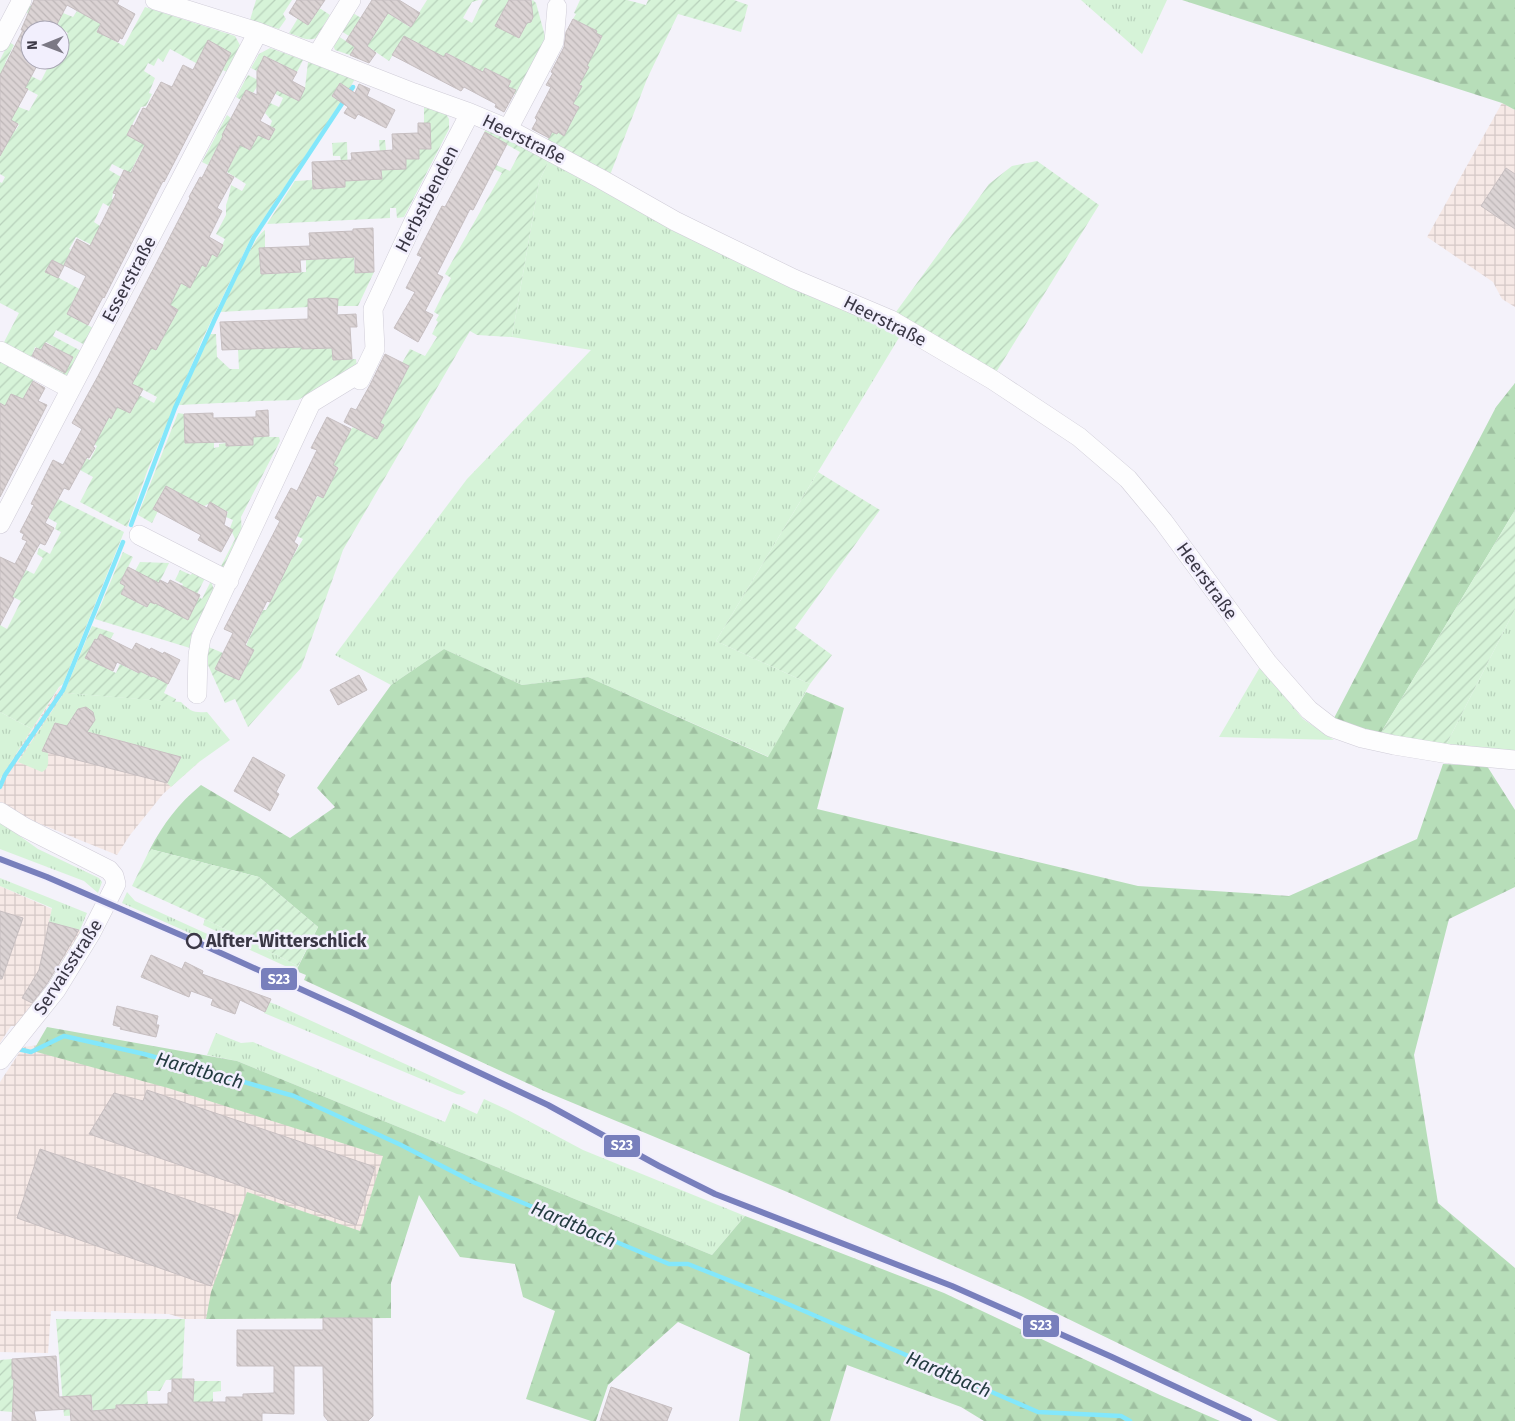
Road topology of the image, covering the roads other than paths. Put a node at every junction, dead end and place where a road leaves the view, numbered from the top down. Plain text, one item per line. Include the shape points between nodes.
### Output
1 (22, 0) edge
2 (155, 0) edge
3 (351, 0) edge
4 (557, 7) dead end
5 (258, 32) junction
6 (0, 42) edge
7 (317, 55) junction
8 (470, 113) junction
9 (508, 129) junction
10 (0, 351) edge
11 (72, 389) junction
12 (0, 524) edge
13 (139, 535) dead end
14 (229, 581) junction
15 (197, 694) dead end
16 (1515, 760) edge
17 (0, 812) edge
18 (0, 1060) edge

1 - 6 street
2 - 5 street, Heerstraße
3 - 7 street
4 - 9 street via 554,42
5 - 7 street, Heerstraße
5 - 11 street, Esserstraße
7 - 8 street, Heerstraße
8 - 9 street, Heerstraße
8 - 14 street, Herbstbenden via 373,309 375,349 365,370 311,403
9 - 16 street, Heerstraße via 684,225 794,279 890,320 993,380 1080,437 1128,478 1267,662 1309,710 1331,727 1394,745
10 - 11 street
11 - 12 street, Esserstraße
13 - 14 street
14 - 15 street, Herbstbenden via 201,638
17 - 18 street, Servaisstraße via 109,870 116,884 56,990

